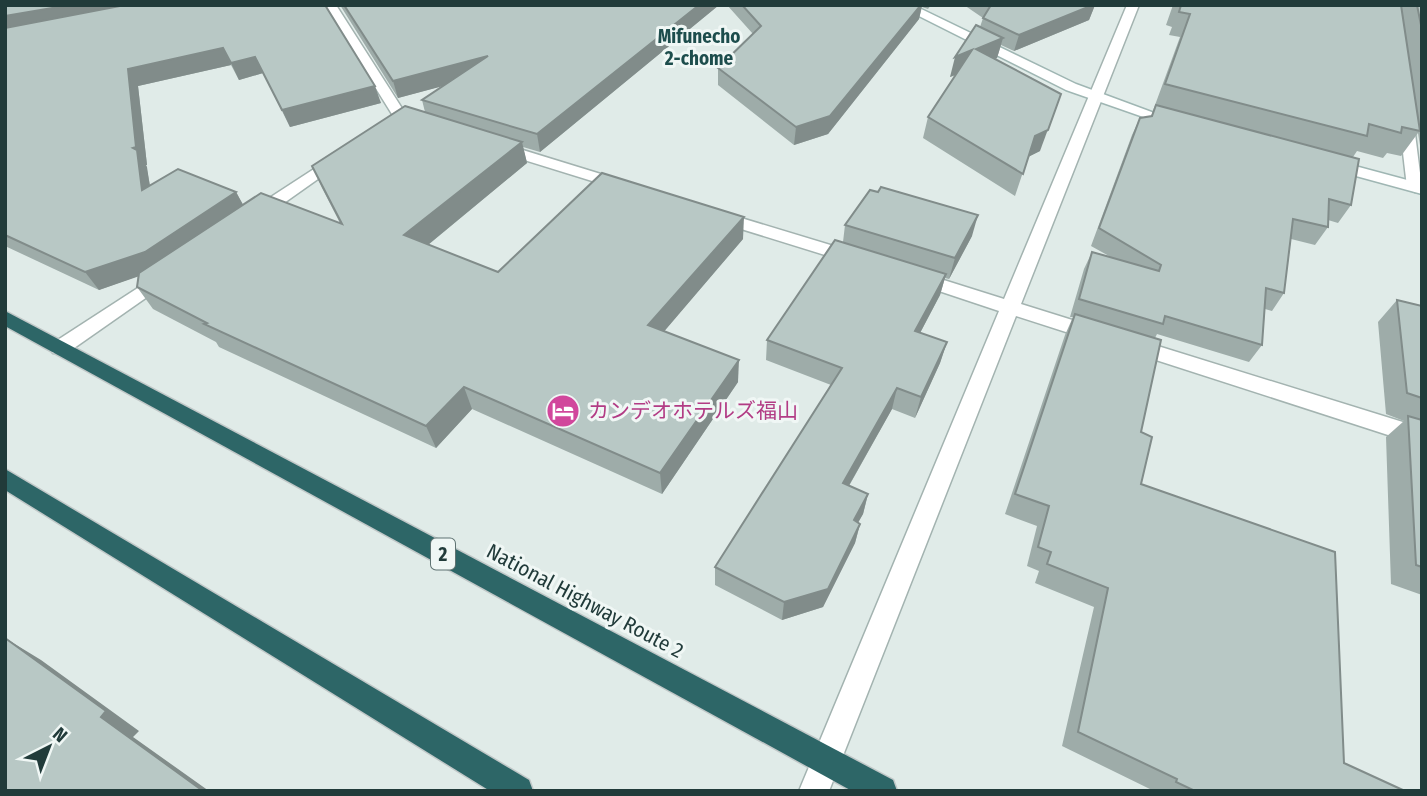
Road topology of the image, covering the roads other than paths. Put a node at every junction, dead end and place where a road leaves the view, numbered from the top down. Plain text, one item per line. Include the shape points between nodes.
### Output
1 (330, 5) edge
2 (903, 5) edge
3 (1133, 5) edge
4 (1404, 96) edge
5 (1097, 100) junction
6 (1189, 127) edge
7 (440, 129) edge
8 (480, 141) edge
9 (354, 148) edge
10 (1309, 159) edge
11 (1418, 188) edge
12 (640, 191) edge
13 (706, 212) edge
14 (238, 226) edge
15 (866, 262) edge
16 (181, 266) edge
17 (893, 270) edge
18 (1013, 308) junction
19 (5, 317) edge
20 (60, 348) junction
21 (1422, 437) edge
22 (7, 480) edge
23 (827, 760) junction
24 (518, 791) edge
25 (814, 791) edge
26 (882, 791) edge

1 - 7 street via 394,120
2 - 5 street
3 - 5 street
4 - 11 street
5 - 6 street
5 - 18 street
8 - 12 street
9 - 14 street
10 - 11 street
13 - 15 street
16 - 20 street
17 - 18 street
18 - 21 street
18 - 23 street
19 - 20 highway, National Highway Route 2 / 2
20 - 23 highway, National Highway Route 2 / 2
22 - 24 highway
23 - 25 street
23 - 26 highway, National Highway Route 2 / 2

